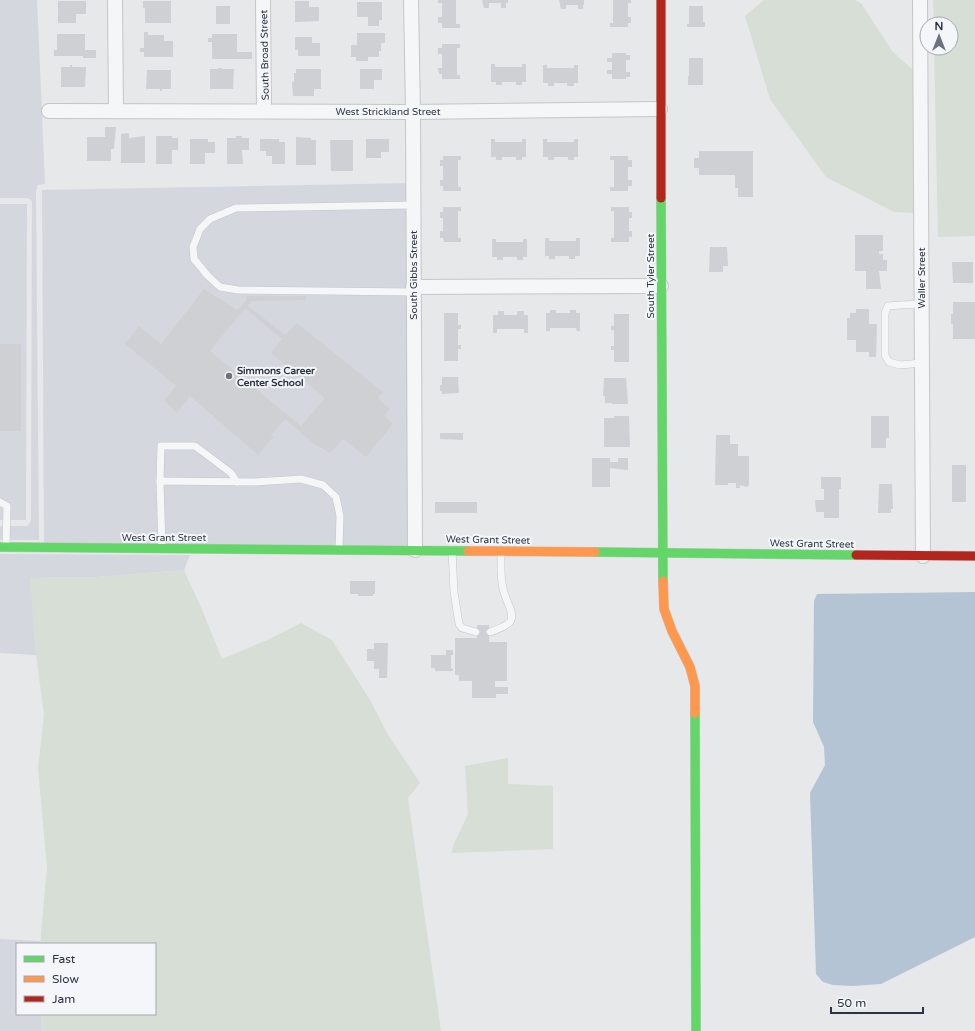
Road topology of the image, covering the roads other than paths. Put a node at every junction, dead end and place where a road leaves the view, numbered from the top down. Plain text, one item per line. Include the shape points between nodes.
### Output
1 (115, 0) edge
2 (263, 0) edge
3 (411, 0) edge
4 (661, 0) edge
5 (920, 0) edge
6 (660, 109) junction
7 (116, 110) junction
8 (49, 111) dead end
9 (264, 111) junction
10 (413, 112) junction
11 (413, 206) junction
12 (661, 286) junction
13 (413, 289) junction
14 (921, 304) junction
15 (922, 363) junction
16 (160, 481) junction
17 (237, 482) junction
18 (0, 502) edge
19 (3, 547) edge
20 (162, 548) junction
21 (339, 549) junction
22 (415, 550) junction
23 (452, 550) junction
24 (501, 551) junction
25 (662, 553) junction
26 (923, 556) junction
27 (975, 556) edge
28 (476, 632) dead end
29 (490, 632) dead end
30 (696, 1031) edge

1 - 7 street
2 - 9 street, South Broad Street
3 - 10 street, South Gibbs Street
4 - 6 street, South Tyler Street
5 - 14 street, Waller Street
6 - 10 street, West Strickland Street
6 - 12 street, South Tyler Street
7 - 8 street, West Strickland Street
7 - 9 street, West Strickland Street
9 - 10 street, West Strickland Street
10 - 11 street, South Gibbs Street
11 - 13 street, South Gibbs Street
11 - 13 lane via 236,208 210,219 200,229 193,247 194,259 220,287 238,290
12 - 13 street
12 - 25 street, South Tyler Street
13 - 22 street, South Gibbs Street
14 - 15 street, Waller Street
14 - 15 lane via 888,306 885,313 885,356 890,362 900,365
15 - 26 street, Waller Street
16 - 17 lane
16 - 17 lane via 161,446 195,446 231,473
16 - 20 lane
17 - 21 lane via 301,478 323,485 336,497 340,516
18 - 19 lane via 7,506
19 - 20 street, West Grant Street
20 - 21 street, West Grant Street
21 - 22 street, West Grant Street
22 - 23 street, West Grant Street
23 - 24 street, West Grant Street
23 - 28 lane via 457,619 462,628
24 - 25 street, West Grant Street
24 - 29 lane via 502,580 511,617 510,622 503,627
25 - 26 street, West Grant Street
25 - 30 street, South Tyler Street via 664,609 696,686
26 - 27 street, West Grant Street

